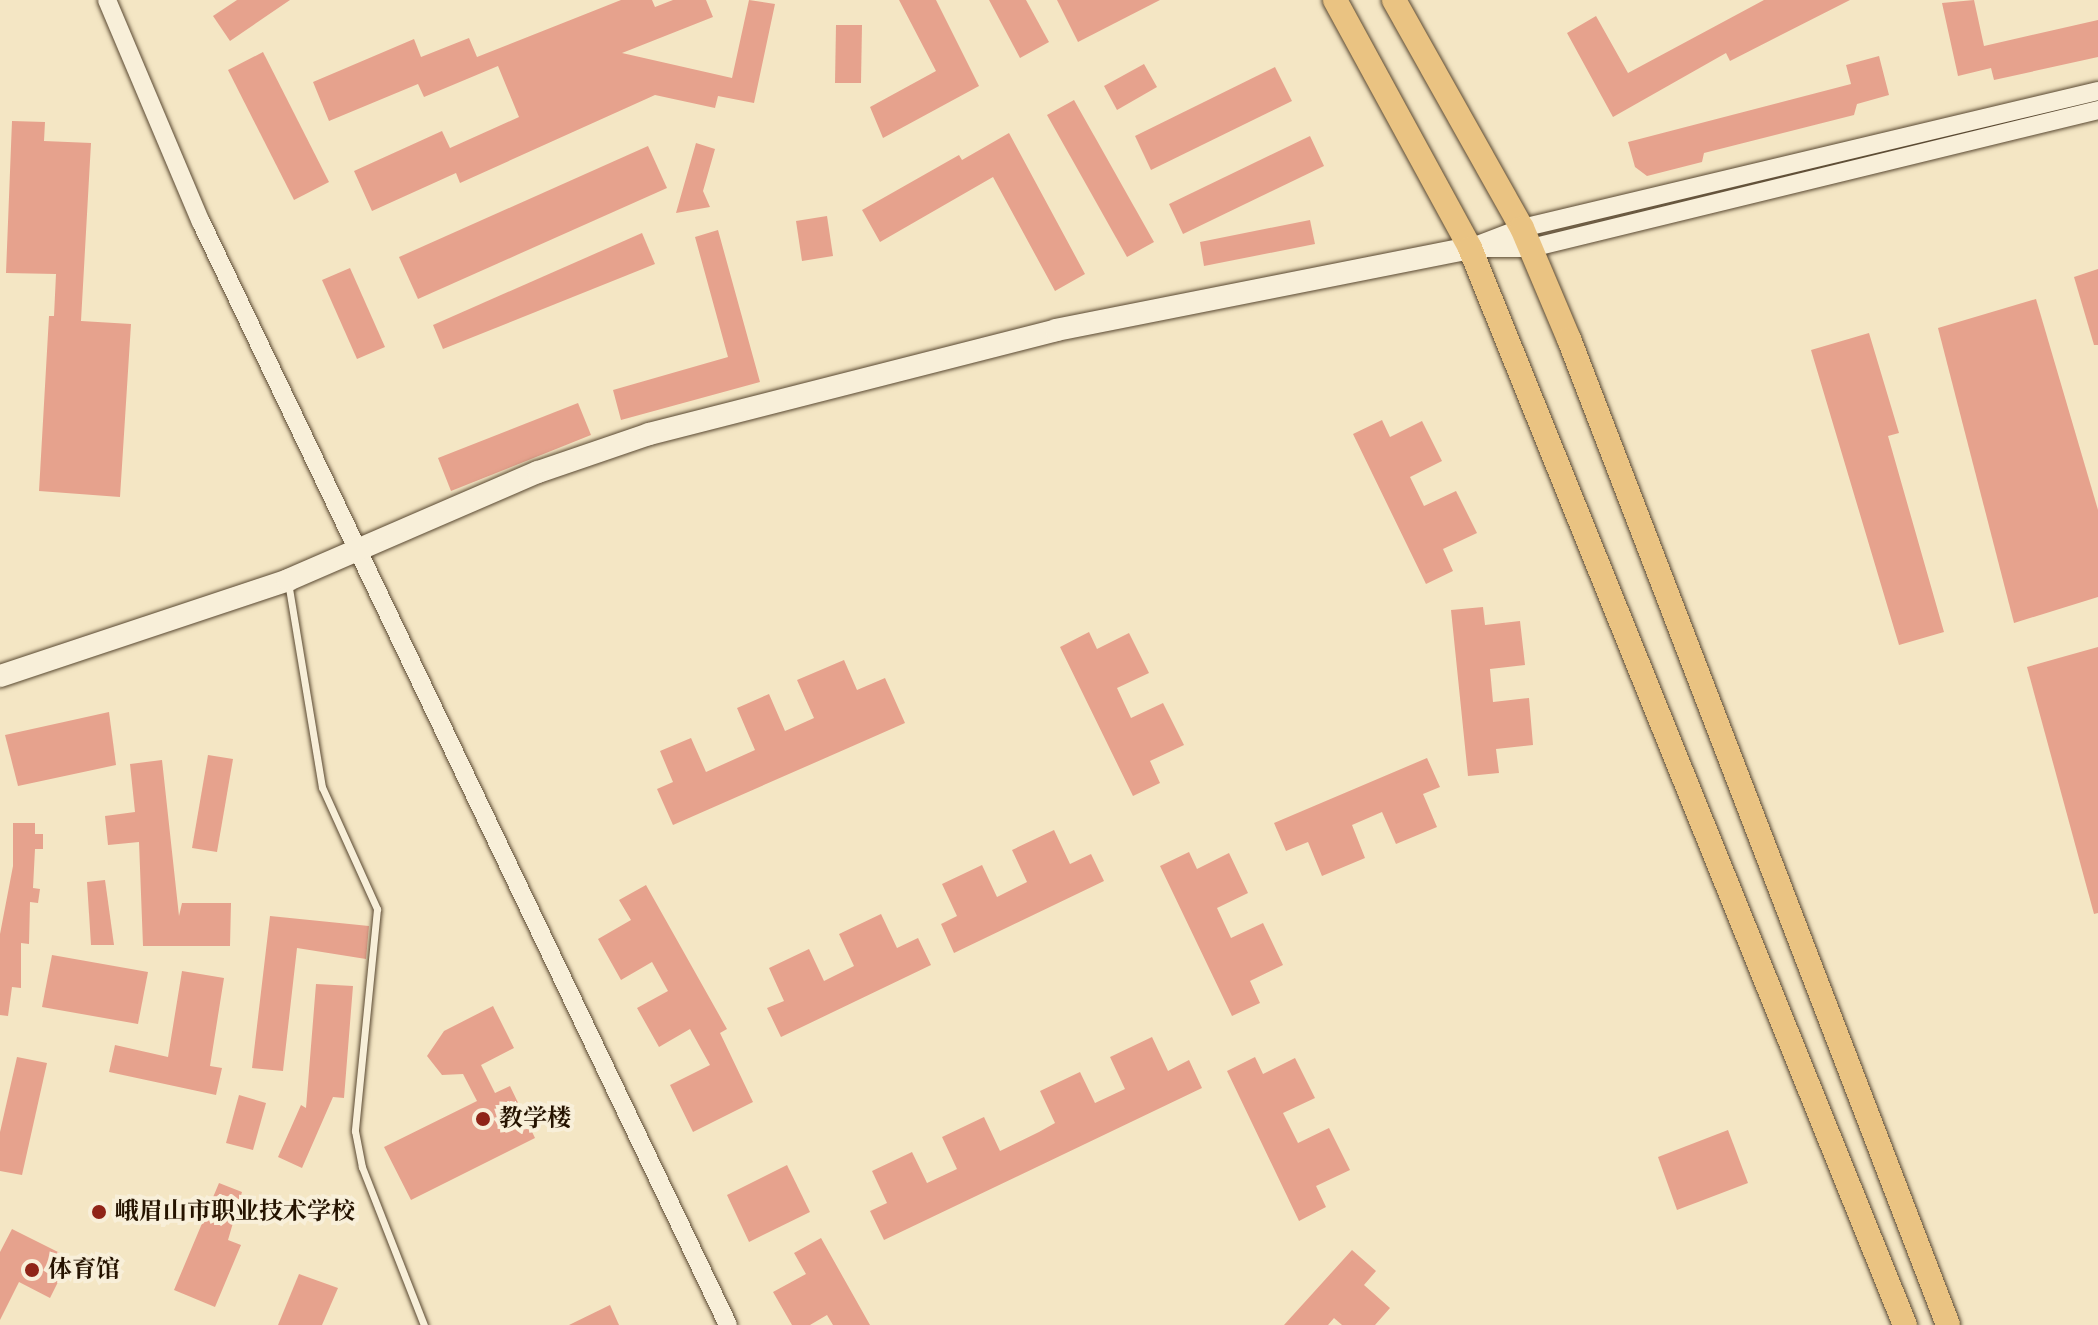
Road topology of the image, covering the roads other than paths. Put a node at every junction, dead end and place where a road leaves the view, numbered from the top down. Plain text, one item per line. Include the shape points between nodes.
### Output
1 (107, 0) edge
2 (1335, 0) edge
3 (1394, 0) edge
4 (2098, 91) edge
5 (2098, 110) edge
6 (1526, 238) junction
7 (1470, 248) junction
8 (357, 550) junction
9 (288, 580) junction
10 (0, 676) edge
11 (424, 1325) edge
12 (728, 1325) edge
13 (1905, 1325) edge
14 (1948, 1325) edge

1 - 8 street via 201,222
2 - 7 main road
3 - 6 main road
4 - 6 street
5 - 6 street
6 - 7 street
6 - 14 main road
7 - 8 main road via 1056,330 649,434 538,472
7 - 13 main road
8 - 9 main road
8 - 12 street
9 - 10 main road
9 - 11 lane via 322,787 377,909 357,1143

